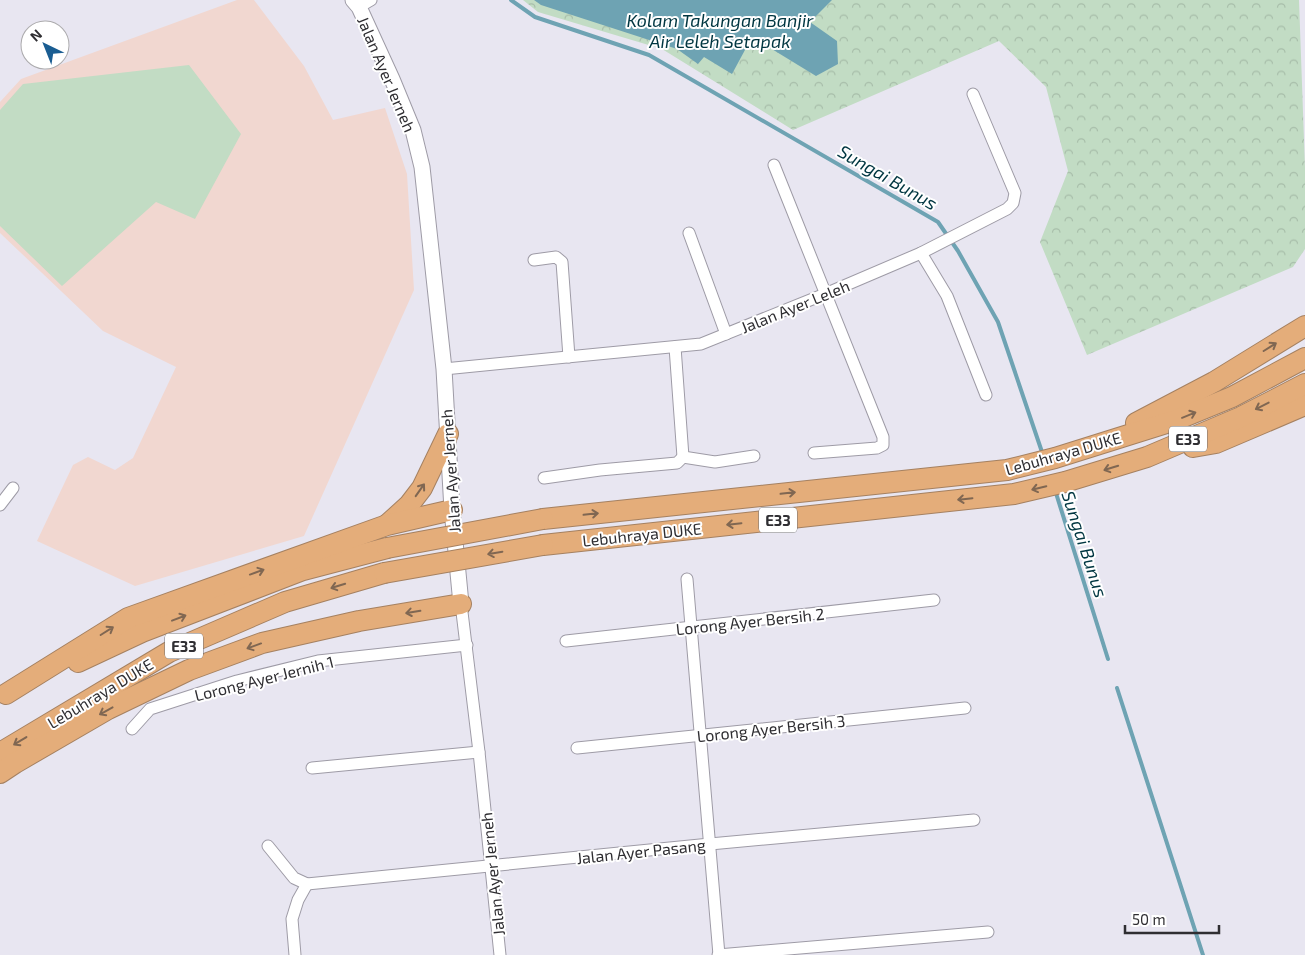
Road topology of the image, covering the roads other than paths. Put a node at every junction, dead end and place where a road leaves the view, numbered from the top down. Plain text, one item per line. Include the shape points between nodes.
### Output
1 (361, 2) edge
2 (973, 94) dead end
3 (774, 165) dead end
4 (689, 233) dead end
5 (921, 253) junction
6 (534, 260) dead end
7 (826, 294) junction
8 (1305, 326) edge
9 (726, 334) junction
10 (675, 347) junction
11 (569, 357) junction
12 (1305, 358) edge
13 (444, 369) junction
14 (1305, 384) edge
15 (986, 395) dead end
16 (1305, 405) edge
17 (448, 434) junction
18 (1092, 446) junction
19 (814, 453) dead end
20 (754, 456) dead end
21 (683, 457) junction
22 (1147, 457) junction
23 (544, 478) dead end
24 (13, 488) dead end
25 (0, 504) edge
26 (452, 510) junction
27 (387, 525) junction
28 (687, 579) dead end
29 (934, 600) dead end
30 (461, 604) junction
31 (691, 627) junction
32 (566, 641) dead end
33 (467, 646) junction
34 (3, 696) edge
35 (965, 708) dead end
36 (132, 730) dead end
37 (700, 735) junction
38 (577, 748) dead end
39 (479, 752) junction
40 (0, 753) edge
41 (312, 768) dead end
42 (0, 773) edge
43 (974, 820) dead end
44 (710, 844) junction
45 (268, 846) dead end
46 (491, 866) junction
47 (307, 884) junction
48 (988, 932) dead end
49 (295, 955) edge
50 (500, 955) edge
51 (719, 955) edge

1 - 13 main road, Jalan Ayer Jerneh via 415,140 422,167
2 - 5 street, Jalan Ayer Leleh via 1015,193 1013,203
3 - 7 street
4 - 9 street
5 - 7 street, Jalan Ayer Leleh
5 - 15 street via 947,296
6 - 11 street via 556,256 562,262
7 - 9 street, Jalan Ayer Leleh
7 - 19 street via 884,437 883,445 877,448
18 -> 8 highway via 1214,382
9 - 10 street, Jalan Ayer Leleh via 702,344
10 - 11 street, Jalan Ayer Leleh
10 - 21 street
11 - 13 street, Jalan Ayer Leleh
18 -> 12 highway, Lebuhraya DUKE / E33 via 1176,420 1224,400
13 - 17 main road, Jalan Ayer Jerneh
14 -> 22 highway, Lebuhraya DUKE / E33 via 1241,417
16 - 22 highway via 1216,443
17 - 26 main road, Jalan Ayer Jerneh
27 -> 17 highway via 422,488
34 -> 18 highway, Lebuhraya DUKE / E33, bridge via 142,632 294,574 387,548 543,520 1007,470
20 - 21 street via 716,462
21 - 23 street via 677,463
22 -> 40 highway, Lebuhraya DUKE / E33, bridge via 1014,494 543,545 384,572 285,602 169,652
24 - 25 street
26 - 27 highway
26 - 30 main road, Jalan Ayer Jerneh
34 -> 27 highway via 128,618
28 - 31 street
29 - 31 street, Lorong Ayer Bersih 2
30 - 33 street, Jalan Ayer Jerneh
30 -> 42 highway via 359,620 262,643 188,670 108,709
31 - 32 street, Lorong Ayer Bersih 2
31 - 37 street
33 - 36 street, Lorong Ayer Jernih 1 via 318,661 237,681 150,709
33 - 39 street, Jalan Ayer Jerneh
35 - 37 street, Lorong Ayer Bersih 3
37 - 38 street, Lorong Ayer Bersih 3
37 - 44 street
39 - 41 street
39 - 46 street, Jalan Ayer Jerneh
43 - 44 street, Jalan Ayer Pasang
44 - 46 street, Jalan Ayer Pasang
44 - 51 street
45 - 47 street via 294,878
46 - 47 street, Jalan Ayer Pasang
46 - 50 street, Jalan Ayer Jerneh
47 - 49 street via 292,919
48 - 51 street

